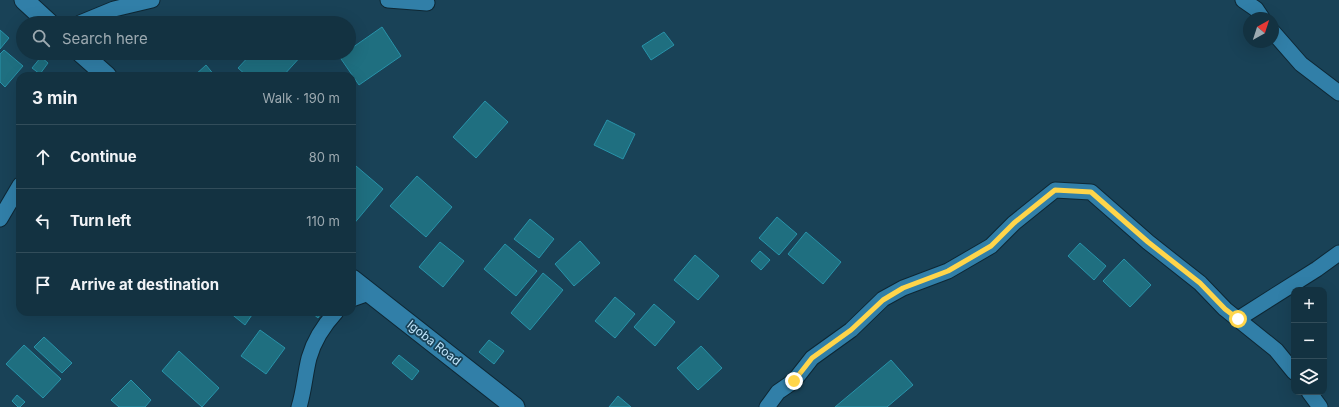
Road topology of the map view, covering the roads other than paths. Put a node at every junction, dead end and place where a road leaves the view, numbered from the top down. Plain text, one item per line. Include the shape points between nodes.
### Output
1 (24, 0) edge
2 (152, 0) edge
3 (388, 0) edge
4 (1243, 0) edge
5 (427, 3) dead end
6 (1261, 9) edge
7 (41, 16) edge
8 (97, 16) edge
9 (1279, 39) edge
10 (89, 60) edge
11 (102, 72) edge
12 (1339, 93) edge
13 (16, 192) edge
14 (0, 219) edge
15 (1339, 253) edge
16 (360, 296) edge
17 (333, 316) edge
18 (1238, 319) junction
19 (1291, 368) edge
20 (1311, 395) edge
21 (299, 407) edge
22 (515, 407) edge
23 (767, 407) edge
24 (1320, 407) edge

1 - 7 street
2 - 8 street
3 - 5 street
4 - 6 street
9 - 12 street via 1301,64
10 - 11 street
13 - 14 street
15 - 18 street
16 - 22 street, Igoba Road
17 - 21 street via 314,344
18 - 19 street via 1276,350
18 - 23 street via 1200,283 1091,192 1055,190 1014,223 991,246 948,271 903,288 883,300 851,330 812,358 794,381 778,392
20 - 24 street

